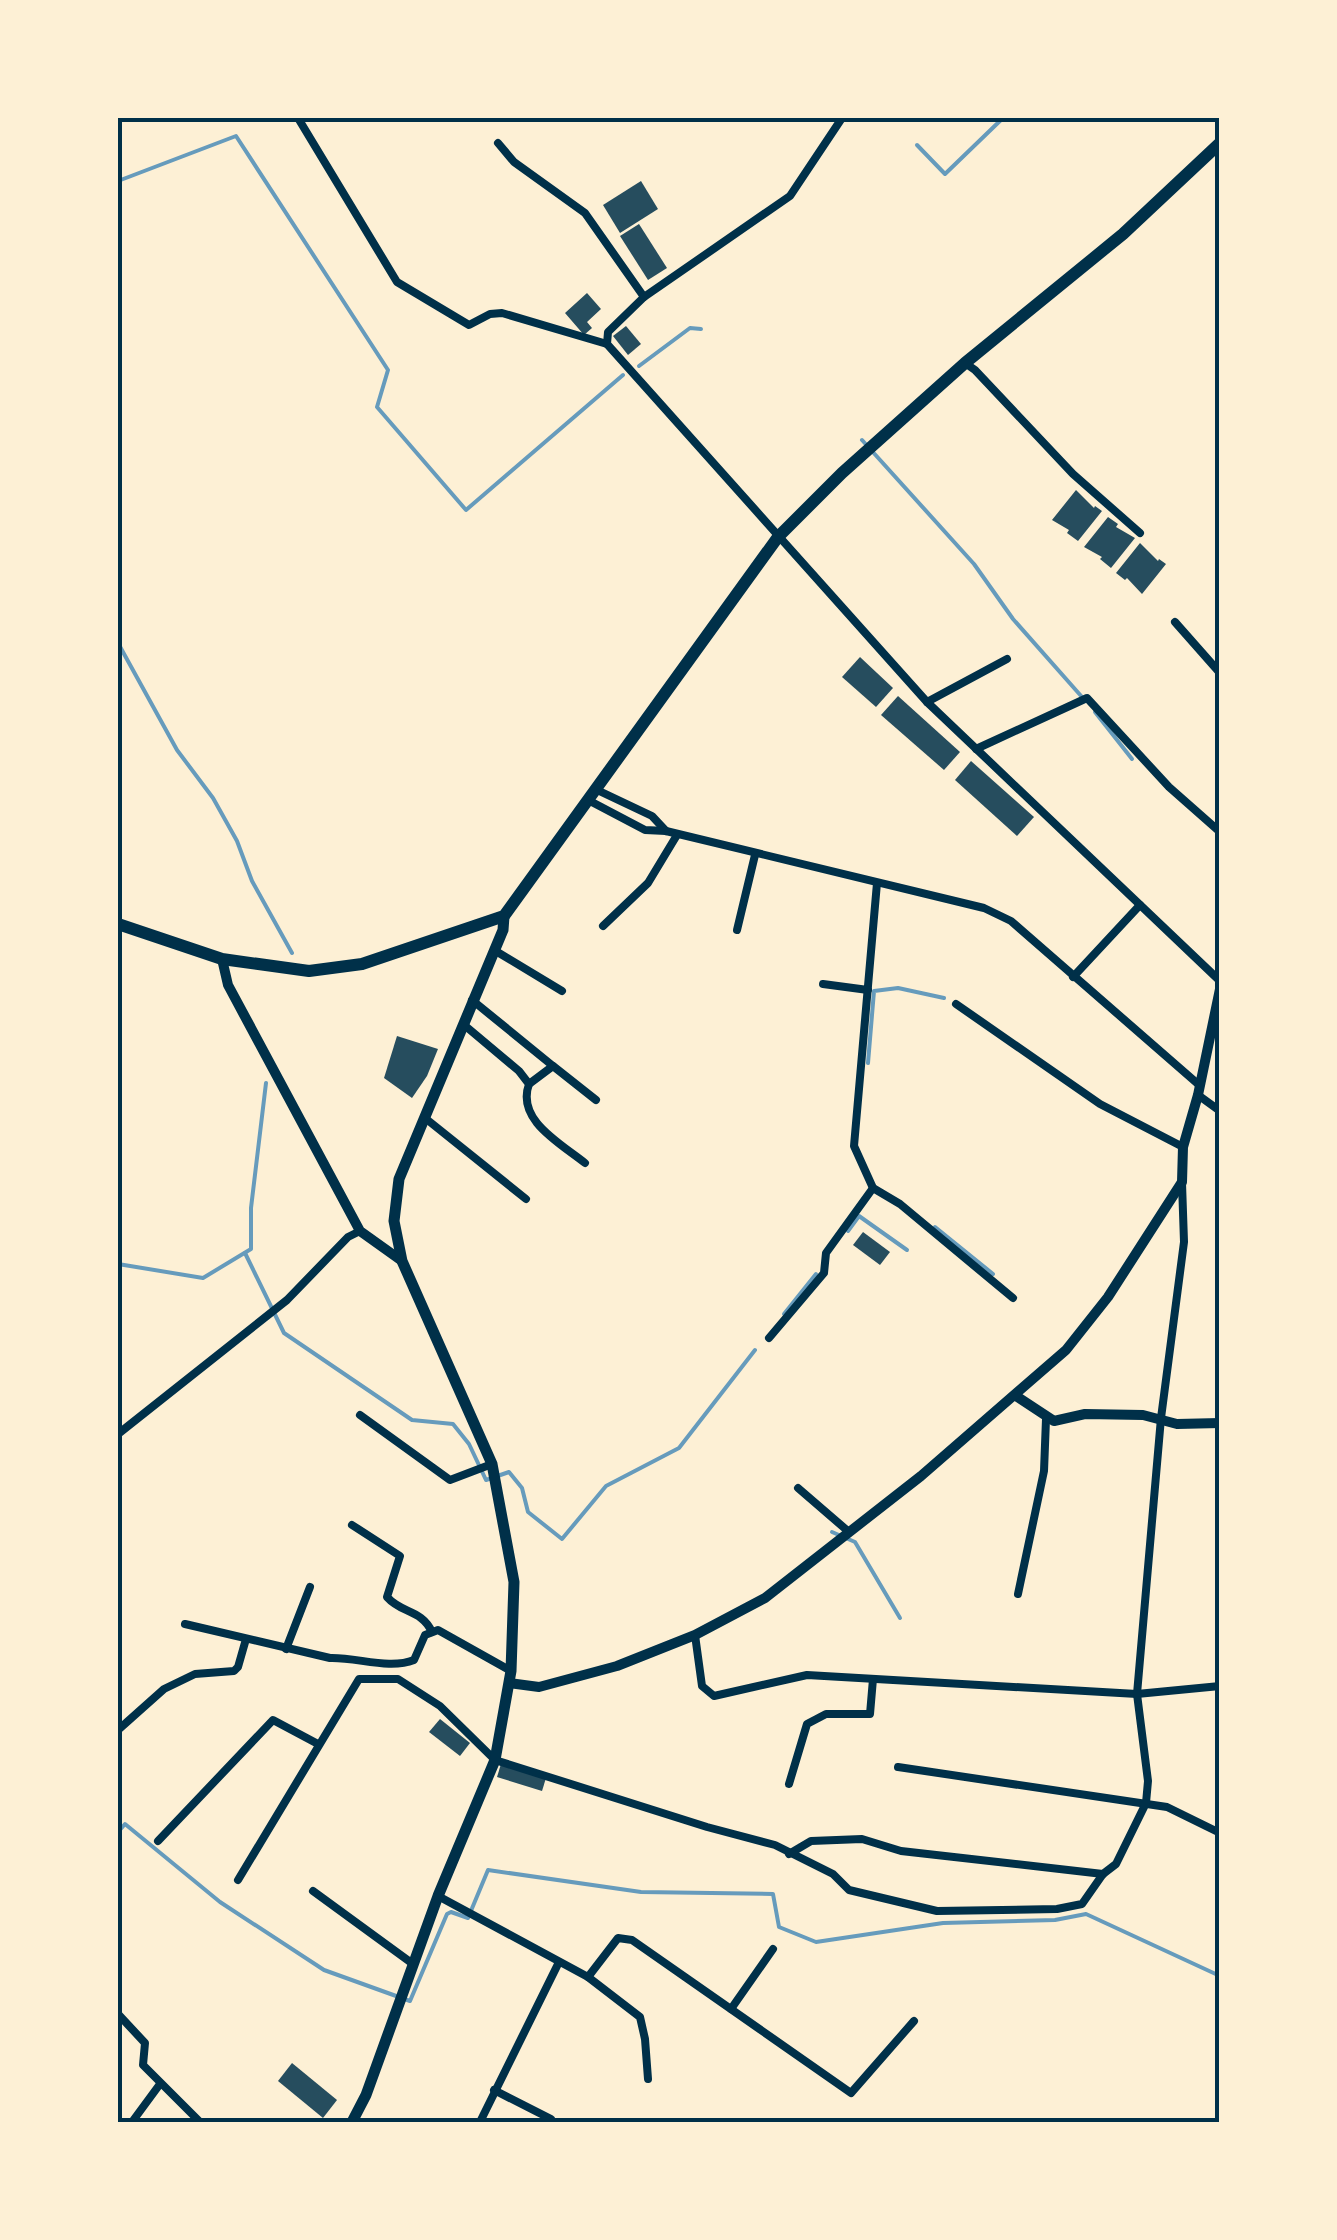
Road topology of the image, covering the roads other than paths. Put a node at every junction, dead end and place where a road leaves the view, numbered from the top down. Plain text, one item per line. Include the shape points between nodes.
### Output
1 (298, 118) edge
2 (842, 118) edge
3 (498, 143) dead end
4 (1220, 143) edge
5 (644, 297) junction
6 (607, 344) junction
7 (966, 363) junction
8 (1140, 534) dead end
9 (778, 537) junction
10 (1175, 622) dead end
11 (1008, 659) dead end
12 (1220, 673) edge
13 (927, 702) junction
14 (976, 749) junction
15 (591, 794) junction
16 (666, 831) junction
17 (1220, 832) edge
18 (677, 835) junction
19 (755, 855) junction
20 (878, 882) junction
21 (1140, 906) junction
22 (504, 916) junction
23 (118, 924) edge
24 (603, 926) dead end
25 (736, 930) dead end
26 (494, 950) junction
27 (222, 959) junction
28 (1073, 977) junction
29 (1220, 981) edge
30 (822, 984) dead end
31 (1220, 989) edge
32 (868, 990) junction
33 (562, 992) dead end
34 (472, 1000) junction
35 (956, 1004) dead end
36 (462, 1024) junction
37 (553, 1066) junction
38 (529, 1084) junction
39 (1198, 1089) junction
40 (596, 1100) dead end
41 (1220, 1111) edge
42 (425, 1118) junction
43 (1183, 1146) junction
44 (584, 1163) dead end
45 (1182, 1182) junction
46 (874, 1188) junction
47 (526, 1198) dead end
48 (360, 1231) junction
49 (402, 1261) junction
50 (1012, 1298) dead end
51 (769, 1338) dead end
52 (1016, 1396) junction
53 (360, 1415) dead end
54 (1161, 1418) junction
55 (1046, 1419) junction
56 (1220, 1423) edge
57 (118, 1434) edge
58 (492, 1464) junction
59 (798, 1488) dead end
60 (352, 1526) dead end
61 (849, 1532) junction
62 (310, 1586) dead end
63 (1018, 1594) dead end
64 (185, 1624) dead end
65 (432, 1632) junction
66 (695, 1634) junction
67 (246, 1639) junction
68 (286, 1648) junction
69 (510, 1677) junction
70 (873, 1679) junction
71 (1220, 1686) edge
72 (1137, 1694) junction
73 (118, 1730) edge
74 (318, 1744) junction
75 (496, 1760) junction
76 (898, 1767) dead end
77 (789, 1784) dead end
78 (1146, 1804) junction
79 (1220, 1833) edge
80 (158, 1841) dead end
81 (790, 1854) junction
82 (1103, 1874) junction
83 (238, 1880) dead end
84 (313, 1892) dead end
85 (438, 1896) junction
86 (773, 1949) dead end
87 (559, 1962) junction
88 (413, 1964) junction
89 (588, 1978) junction
90 (731, 2009) junction
91 (118, 2014) edge
92 (914, 2021) dead end
93 (648, 2079) dead end
94 (160, 2084) junction
95 (494, 2090) junction
96 (552, 2119) dead end
97 (132, 2122) edge
98 (200, 2122) edge
99 (352, 2122) edge
100 (480, 2122) edge

1 - 6 street via 396,282 469,324 502,313
2 - 5 street via 790,196
3 - 5 street via 585,213
4 - 7 main road via 1123,234
5 - 6 street via 608,332
6 - 9 street
7 - 8 street
7 - 9 main road
9 - 13 street
9 - 15 main road
10 - 12 street
11 - 13 street
13 - 14 street
14 - 17 street via 1087,698
14 - 21 street
15 - 16 street via 652,816
15 - 16 street via 645,830
15 - 22 main road
16 - 18 street
18 - 19 street
18 - 24 street via 648,883
19 - 20 street
19 - 25 street
20 - 28 street via 1011,921
20 - 32 street
21 - 28 street
21 - 29 street
22 - 26 main road
22 - 27 main road via 362,964 310,971
23 - 27 main road
26 - 33 street
26 - 34 main road
27 - 48 street via 228,984
28 - 39 street
30 - 32 street
31 - 39 street
32 - 46 street via 854,1146
34 - 36 main road
34 - 37 street
35 - 43 street via 1100,1104
36 - 38 street
36 - 42 main road
37 - 38 street
37 - 40 street
38 - 44 street via 528,1111
39 - 41 street
39 - 43 street
42 - 47 street
42 - 49 main road via 400,1179 394,1220
43 - 45 street
45 - 52 street via 1108,1297 1066,1350
45 - 54 street via 1184,1242
46 - 50 street
46 - 51 street via 826,1253 824,1274
48 - 49 street
48 - 57 street via 287,1300
49 - 58 main road
52 - 55 street
52 - 61 street
53 - 58 street via 450,1480
54 - 55 street
54 - 56 street
54 - 72 street
55 - 63 street via 1044,1471
58 - 69 main road via 514,1573
59 - 61 street
60 - 65 street via 400,1556 387,1597 426,1618
61 - 66 street via 765,1598
62 - 68 street
64 - 67 street
65 - 68 street via 414,1660 401,1665
65 - 69 street
66 - 69 street via 617,1666 538,1687
66 - 70 street via 702,1686 714,1696 808,1675
67 - 68 street
67 - 73 street via 234,1671 195,1674 164,1689
69 - 75 main road
70 - 72 street
70 - 77 street via 870,1714 826,1714 807,1724
71 - 72 street
72 - 78 street
74 - 75 street via 360,1679 398,1680 440,1706
74 - 80 street via 273,1720
74 - 83 street
75 - 81 street
75 - 85 main road
76 - 78 street
78 - 79 street
78 - 82 street via 1116,1864
81 - 82 street via 810,1841 862,1839 901,1851
81 - 82 street via 833,1874 849,1890 937,1910 1057,1910 1082,1904
84 - 88 street
85 - 87 street
85 - 88 main road
86 - 90 street
87 - 89 street
87 - 95 street
88 - 99 main road
89 - 90 street via 618,1938 632,1940
89 - 93 street via 640,2017
90 - 92 street via 850,2093
91 - 94 street via 145,2044 142,2065
94 - 97 street
94 - 98 street
95 - 96 street
95 - 100 street

